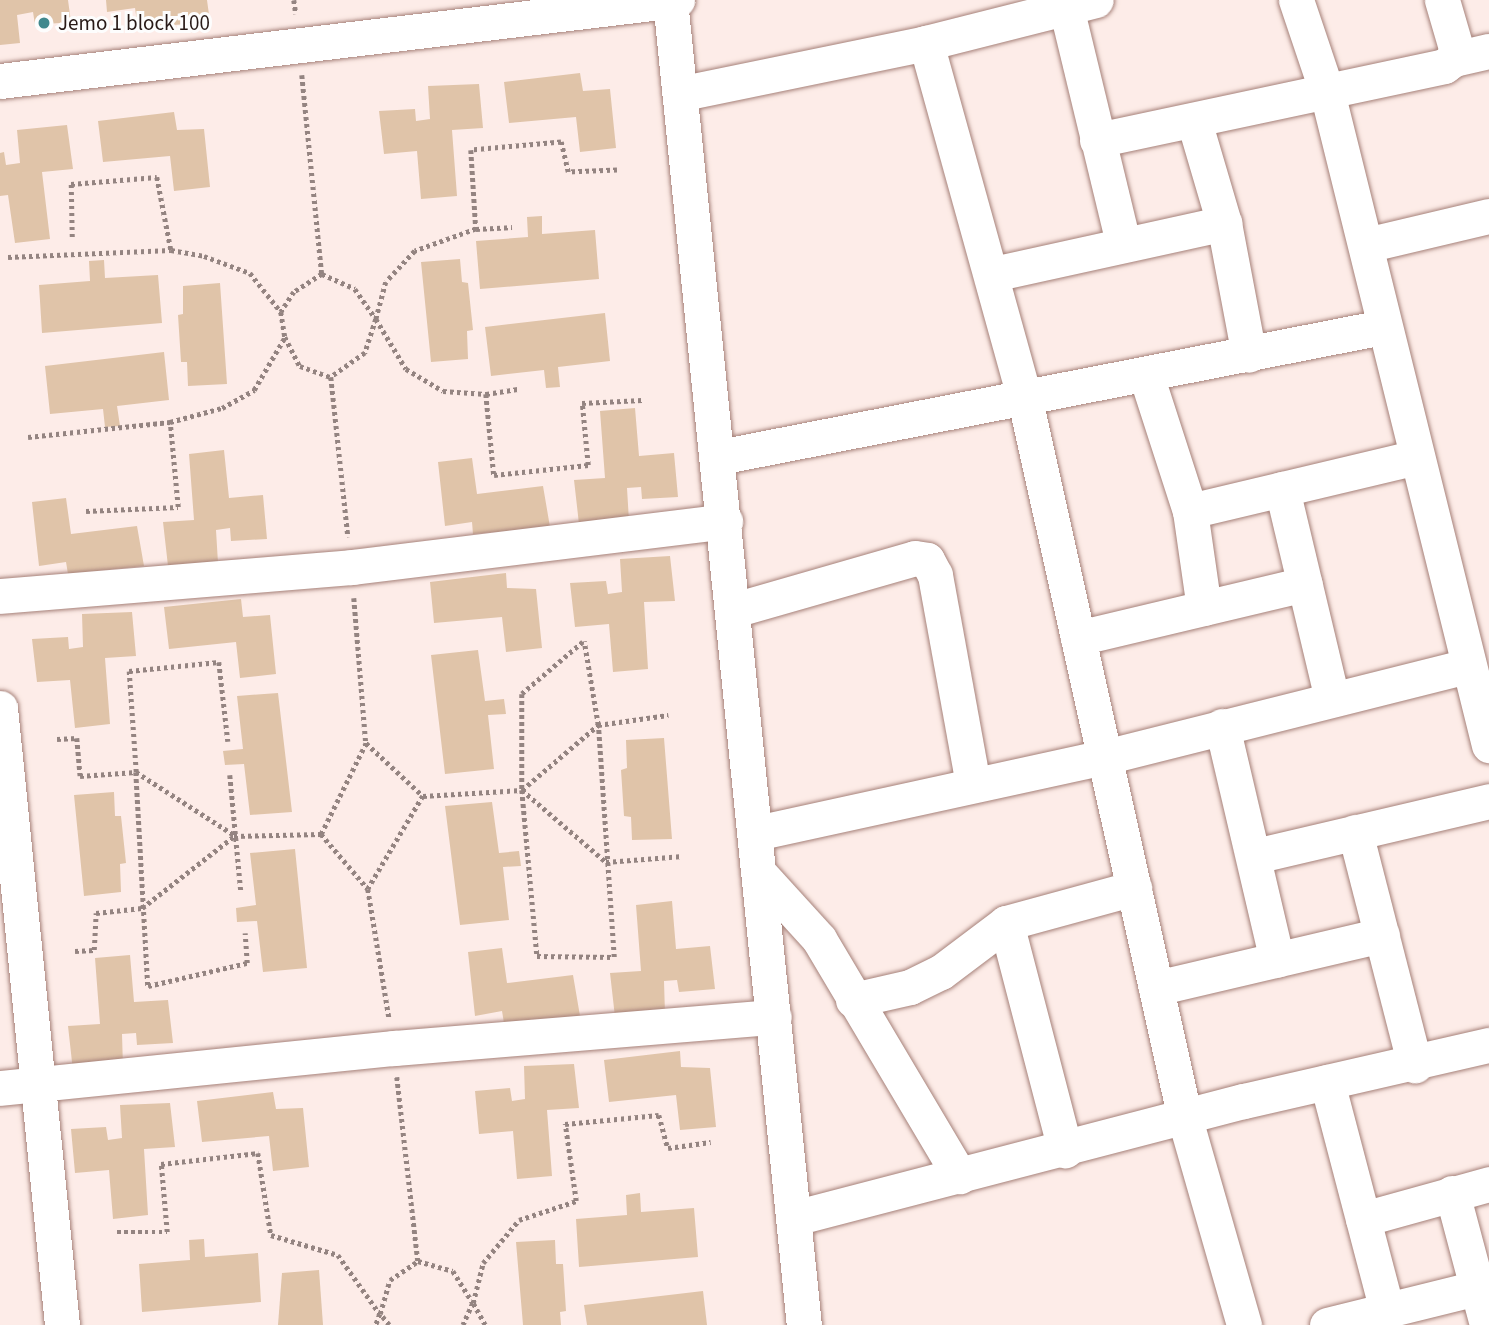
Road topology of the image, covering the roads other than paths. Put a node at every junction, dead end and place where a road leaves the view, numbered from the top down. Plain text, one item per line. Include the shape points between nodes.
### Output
1 (1296, 0) edge
2 (1442, 0) edge
3 (673, 1) edge
4 (1081, 4) edge
5 (926, 43) junction
6 (1489, 51) edge
7 (1454, 59) junction
8 (0, 81) edge
9 (1327, 92) junction
10 (683, 93) junction
11 (1194, 121) junction
12 (1097, 140) junction
13 (1489, 216) edge
14 (1224, 223) junction
15 (1123, 242) junction
16 (1366, 245) junction
17 (993, 274) junction
18 (1383, 327) junction
19 (1249, 355) junction
20 (1146, 375) junction
21 (1025, 400) junction
22 (719, 457) junction
23 (1416, 457) junction
24 (1282, 489) junction
25 (1190, 511) junction
26 (725, 521) junction
27 (1305, 584) junction
28 (0, 596) edge
29 (1204, 608) junction
30 (734, 610) junction
31 (1078, 638) junction
32 (1468, 666) junction
33 (1332, 699) junction
34 (0, 708) edge
35 (1222, 726) junction
36 (1489, 745) edge
37 (1105, 757) junction
38 (973, 785) junction
39 (1489, 801) edge
40 (1354, 832) junction
41 (756, 833) junction
42 (1255, 856) junction
43 (759, 873) junction
44 (1134, 888) junction
45 (1006, 923) junction
46 (1382, 935) junction
47 (1277, 960) junction
48 (1156, 988) junction
49 (853, 1000) junction
50 (774, 1017) junction
51 (1489, 1045) edge
52 (1415, 1065) junction
53 (1327, 1082) junction
54 (41, 1085) junction
55 (0, 1088) edge
56 (1185, 1119) junction
57 (1065, 1150) junction
58 (960, 1176) junction
59 (1489, 1184) edge
60 (1452, 1193) junction
61 (794, 1218) junction
62 (1363, 1219) junction
63 (1477, 1288) junction
64 (1387, 1311) junction
65 (62, 1325) edge
66 (804, 1325) edge
67 (1244, 1325) edge
68 (1327, 1325) edge
69 (1487, 1325) edge

1 - 9 street
2 - 7 street via 1456,48
3 - 8 street
3 - 10 street
4 - 5 street
4 - 12 street
5 - 10 street
5 - 17 street
6 - 7 street
7 - 9 street via 1444,66
9 - 11 street
9 - 16 street
10 - 22 street
11 - 12 street
11 - 14 street
12 - 15 street
13 - 16 street
14 - 15 street
14 - 19 street
15 - 17 street
16 - 18 street
17 - 21 street
18 - 19 street
18 - 23 street
19 - 20 street
20 - 21 street
20 - 25 street
21 - 22 street
21 - 31 street
22 - 26 street
23 - 24 street
23 - 32 street
24 - 25 street
24 - 27 street
25 - 29 street
26 - 28 street via 352,567
26 - 30 street
27 - 29 street
27 - 33 street
29 - 31 street
30 - 38 street via 915,558 927,560 935,575
30 - 41 street
31 - 37 street
32 - 33 street
32 - 36 street
33 - 35 street
34 - 54 street
35 - 37 street
35 - 42 street
37 - 38 street
37 - 44 street
38 - 41 street
39 - 40 street
40 - 42 street
40 - 46 street
41 - 43 street
42 - 47 street
43 - 49 street via 819,939
43 - 50 street
44 - 45 street
44 - 48 street
45 - 49 street via 941,972 910,987
45 - 57 street
46 - 47 street
46 - 52 street
47 - 48 street
48 - 56 street
49 - 58 street
50 - 54 street via 394,1048
50 - 61 street
51 - 52 street
52 - 53 street
53 - 56 street
53 - 62 street
54 - 55 street
54 - 65 street
56 - 57 street
56 - 67 street
57 - 58 street
58 - 61 street
59 - 60 street
60 - 62 street
60 - 63 street
61 - 66 street
62 - 64 street
63 - 64 street
63 - 69 street
64 - 68 street

